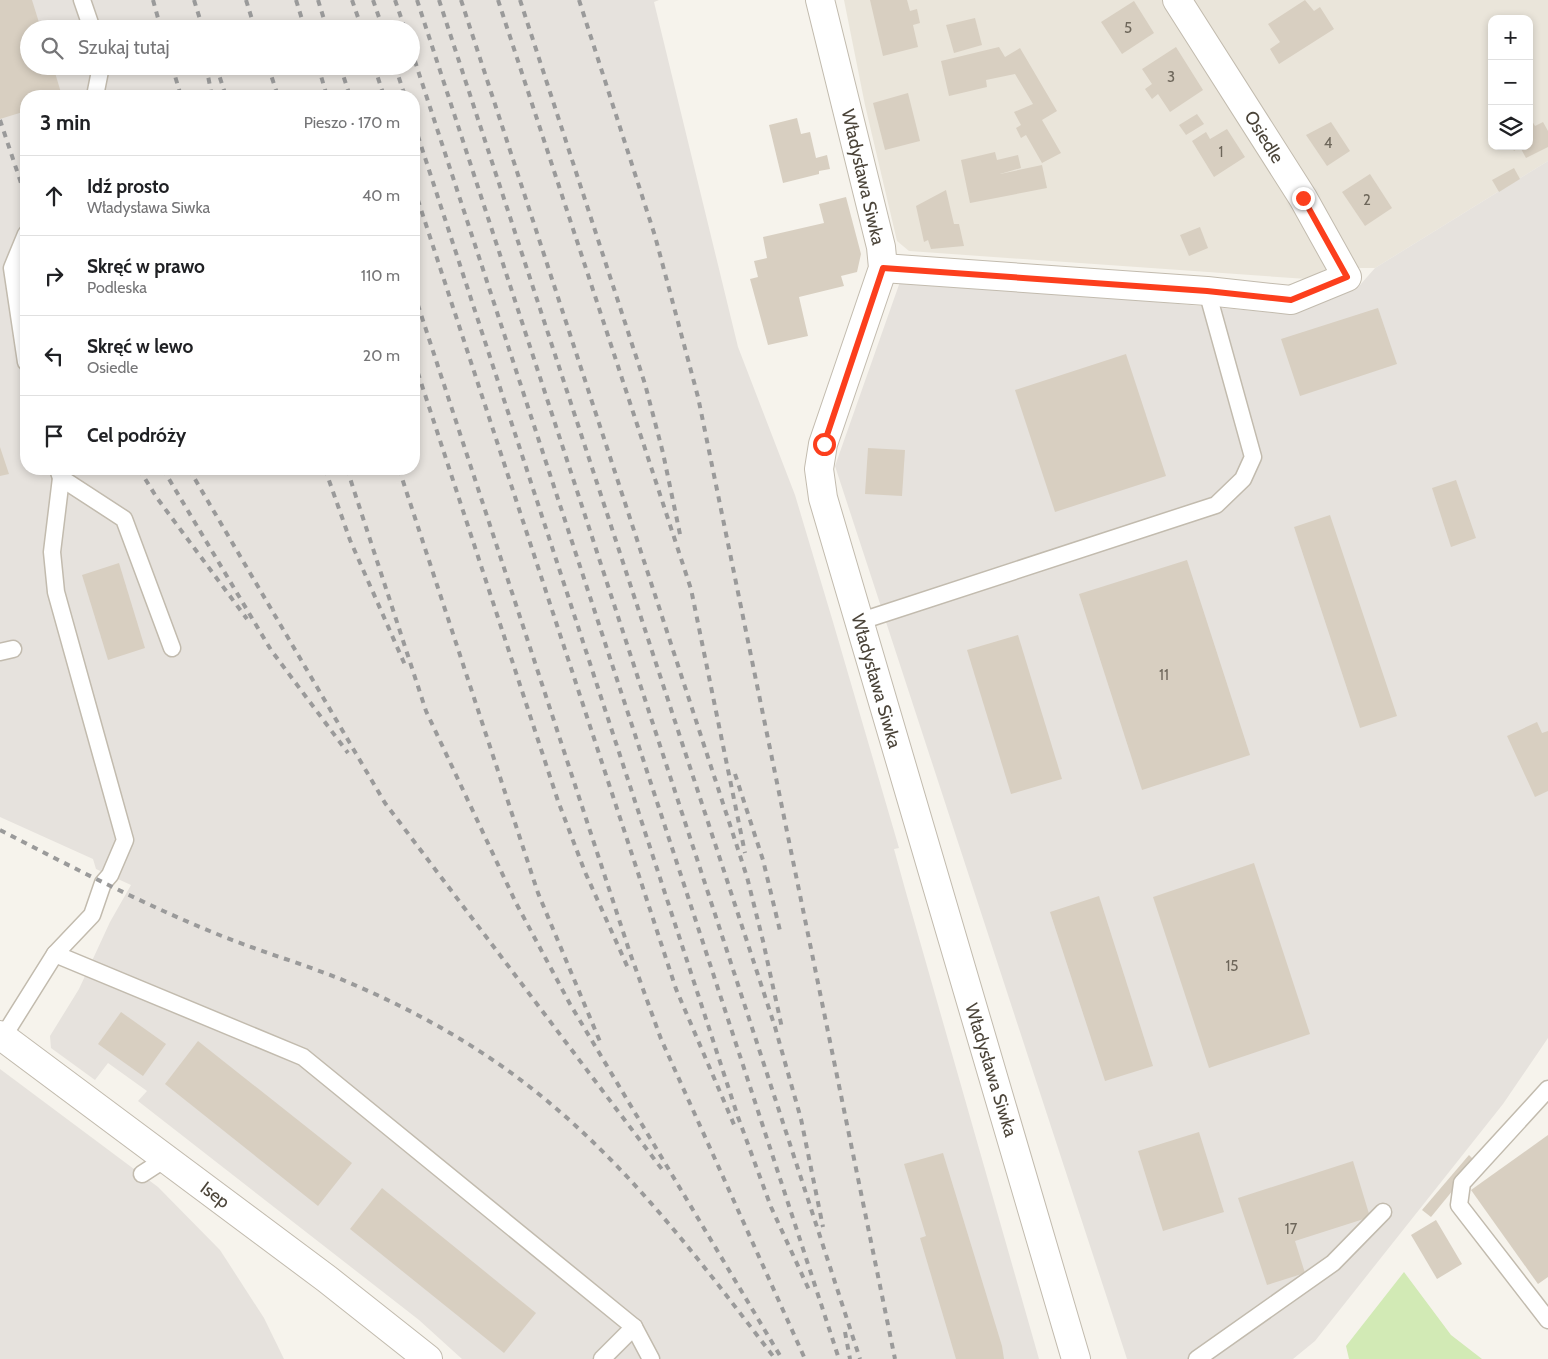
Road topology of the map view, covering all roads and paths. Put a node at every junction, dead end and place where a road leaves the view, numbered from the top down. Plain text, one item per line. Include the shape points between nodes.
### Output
1 (82, 0) edge
2 (820, 0) edge
3 (1177, 0) edge
4 (89, 20) edge
5 (99, 75) edge
6 (96, 90) edge
7 (20, 249) edge
8 (883, 268) junction
9 (1207, 291) junction
10 (20, 322) edge
11 (60, 475) edge
12 (63, 475) edge
13 (858, 622) junction
14 (172, 648) dead end
15 (55, 954) junction
16 (1, 1036) edge
17 (1548, 1089) edge
18 (164, 1159) junction
19 (142, 1174) dead end
20 (1383, 1212) dead end
21 (1548, 1320) edge
22 (634, 1327) junction
23 (428, 1359) edge
24 (602, 1359) edge
25 (651, 1359) edge
26 (1076, 1359) edge
27 (1197, 1359) edge

1 - 4 lane
2 - 8 street, Władysława Siwka
3 - 9 street, Osiedle via 1303,198 1347,277 1291,300
5 - 6 lane
7 - 10 lane via 12,268
8 - 9 street
8 - 13 street, Władysława Siwka via 824,444 819,469 823,498
9 - 13 lane via 1253,457 1243,479 1216,505
11 - 15 lane via 52,552 56,592 125,840 110,875 103,882 92,915
12 - 14 lane via 124,520
13 - 26 street, Władysława Siwka
15 - 16 lane
15 - 22 lane via 303,1057
16 - 18 street, Isep
17 - 21 lane via 1462,1183 1459,1204
18 - 19 lane
18 - 23 street, Isep via 327,1278
20 - 27 lane via 1333,1263
22 - 24 lane
22 - 25 lane

